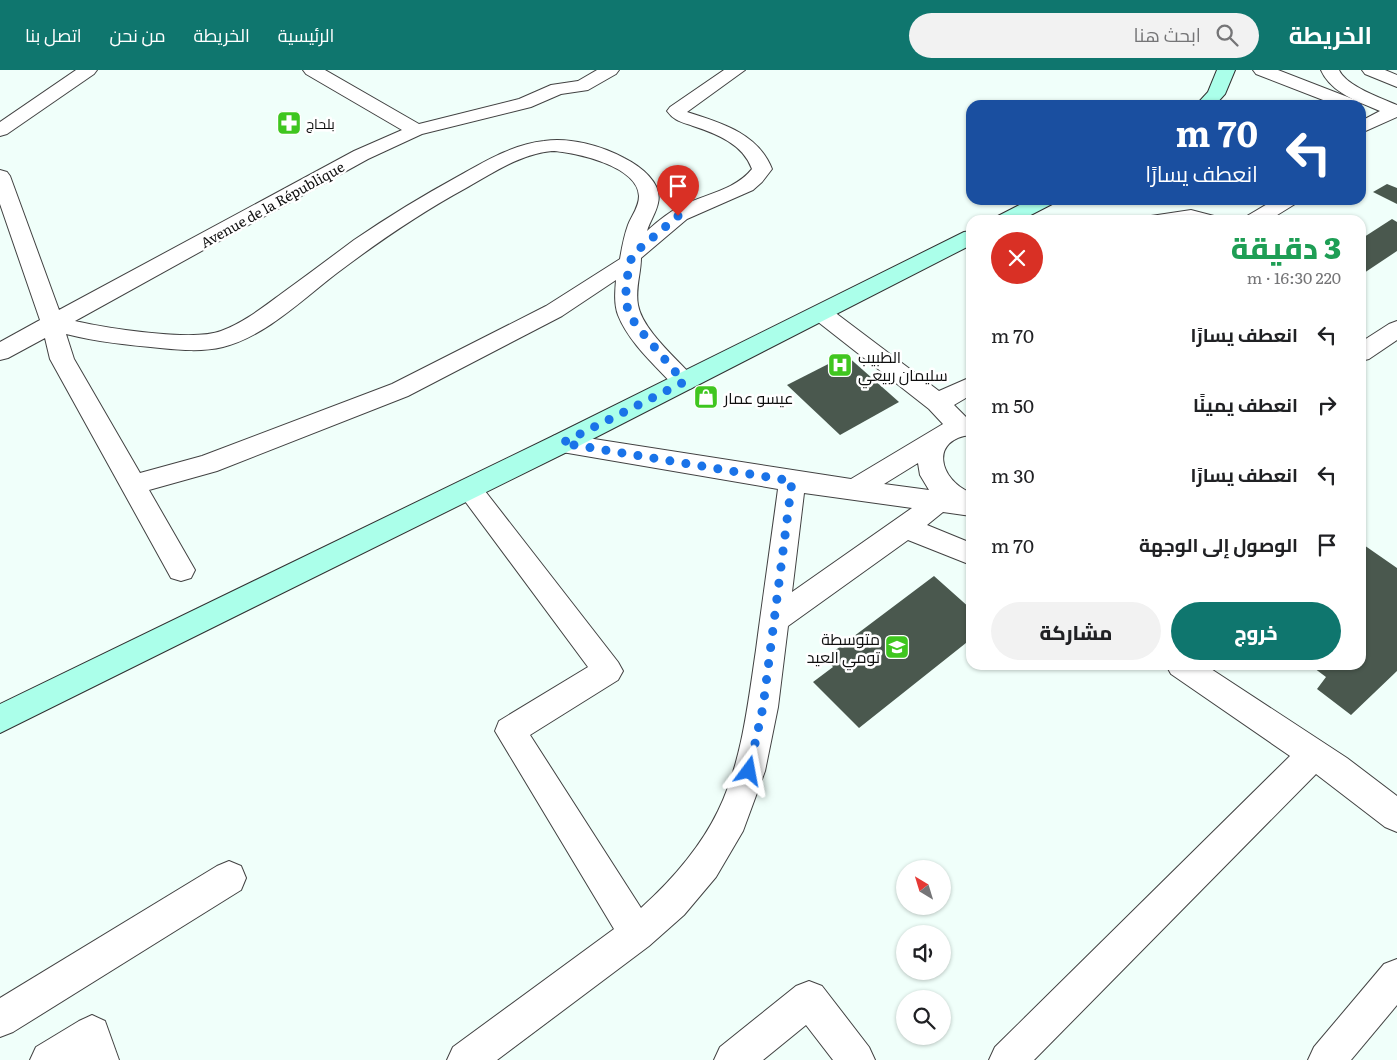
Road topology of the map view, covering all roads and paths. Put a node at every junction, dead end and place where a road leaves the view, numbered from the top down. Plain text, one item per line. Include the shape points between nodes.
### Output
1 (88, 70) edge
2 (312, 70) edge
3 (578, 70) edge
4 (610, 70) edge
5 (736, 70) edge
6 (1226, 70) edge
7 (1262, 70) edge
8 (1330, 70) edge
9 (1371, 70) edge
10 (1397, 82) edge
11 (557, 89) junction
12 (1209, 100) edge
13 (1339, 100) edge
14 (1366, 109) edge
15 (1394, 115) edge
16 (1366, 126) edge
17 (0, 130) edge
18 (416, 130) junction
19 (0, 176) edge
20 (648, 189) junction
21 (1037, 205) edge
22 (1280, 205) edge
23 (690, 209) junction
24 (1020, 215) edge
25 (1262, 215) edge
26 (966, 240) edge
27 (632, 258) junction
28 (821, 313) junction
29 (52, 323) junction
30 (1397, 329) edge
31 (1366, 350) edge
32 (0, 352) edge
33 (684, 382) junction
34 (966, 388) edge
35 (938, 403) junction
36 (959, 429) edge
37 (562, 443) junction
38 (792, 481) junction
39 (133, 485) junction
40 (469, 489) junction
41 (854, 490) junction
42 (939, 501) junction
43 (966, 502) edge
44 (966, 504) edge
45 (905, 528) junction
46 (966, 552) edge
47 (181, 570) dead end
48 (774, 620) junction
49 (1188, 670) edge
50 (0, 719) edge
51 (1314, 754) junction
52 (1397, 816) edge
53 (229, 878) dead end
54 (637, 934) junction
55 (1397, 977) edge
56 (0, 1019) edge
57 (49, 1060) edge
58 (100, 1060) edge
59 (466, 1060) edge
60 (733, 1060) edge
61 (856, 1060) edge
62 (1008, 1060) edge
63 (1327, 1060) edge

1 - 17 street
2 - 18 street
3 - 11 street, Avenue de la République
4 - 11 street, Avenue de la République via 582,86
5 - 23 street via 676,111 738,138 761,162 762,169 756,178 740,188
6 - 12 main road via 1216,94
7 - 13 street
8 - 15 street via 1336,82
9 - 10 street
11 - 18 street, Avenue de la République via 497,112
14 - 15 street
15 - 16 street
18 - 29 street, Avenue de la République via 361,155
19 - 29 street
20 - 23 street via 664,200
20 - 27 street via 649,203 639,225
20 - 29 street via 632,171 611,158 556,145 534,148 424,203 266,316 221,340 193,343 102,335
21 - 24 main road
22 - 25 street
23 - 27 street
26 - 28 main road
27 - 33 street via 626,283 630,316
27 - 39 street via 554,311 400,390 208,464
28 - 33 main road
28 - 35 street
29 - 32 street, Avenue de la République
29 - 39 street via 62,359
30 - 31 street
33 - 37 main road
34 - 35 street
35 - 36 street
36 - 41 street
36 - 43 street via 934,444 929,456 931,471 939,484
37 - 38 street
37 - 40 main road
38 - 41 street
38 - 48 street
39 - 47 street
40 - 50 main road
40 - 54 street via 608,671 510,731
41 - 42 street
42 - 44 street
42 - 45 street
45 - 46 street
45 - 48 street
48 - 54 street via 763,707 749,771 731,820 704,865 672,903
49 - 51 street
51 - 52 street
51 - 62 street
53 - 56 street
54 - 59 street
55 - 63 street
57 - 58 street via 92,1034
60 - 61 street via 809,999

